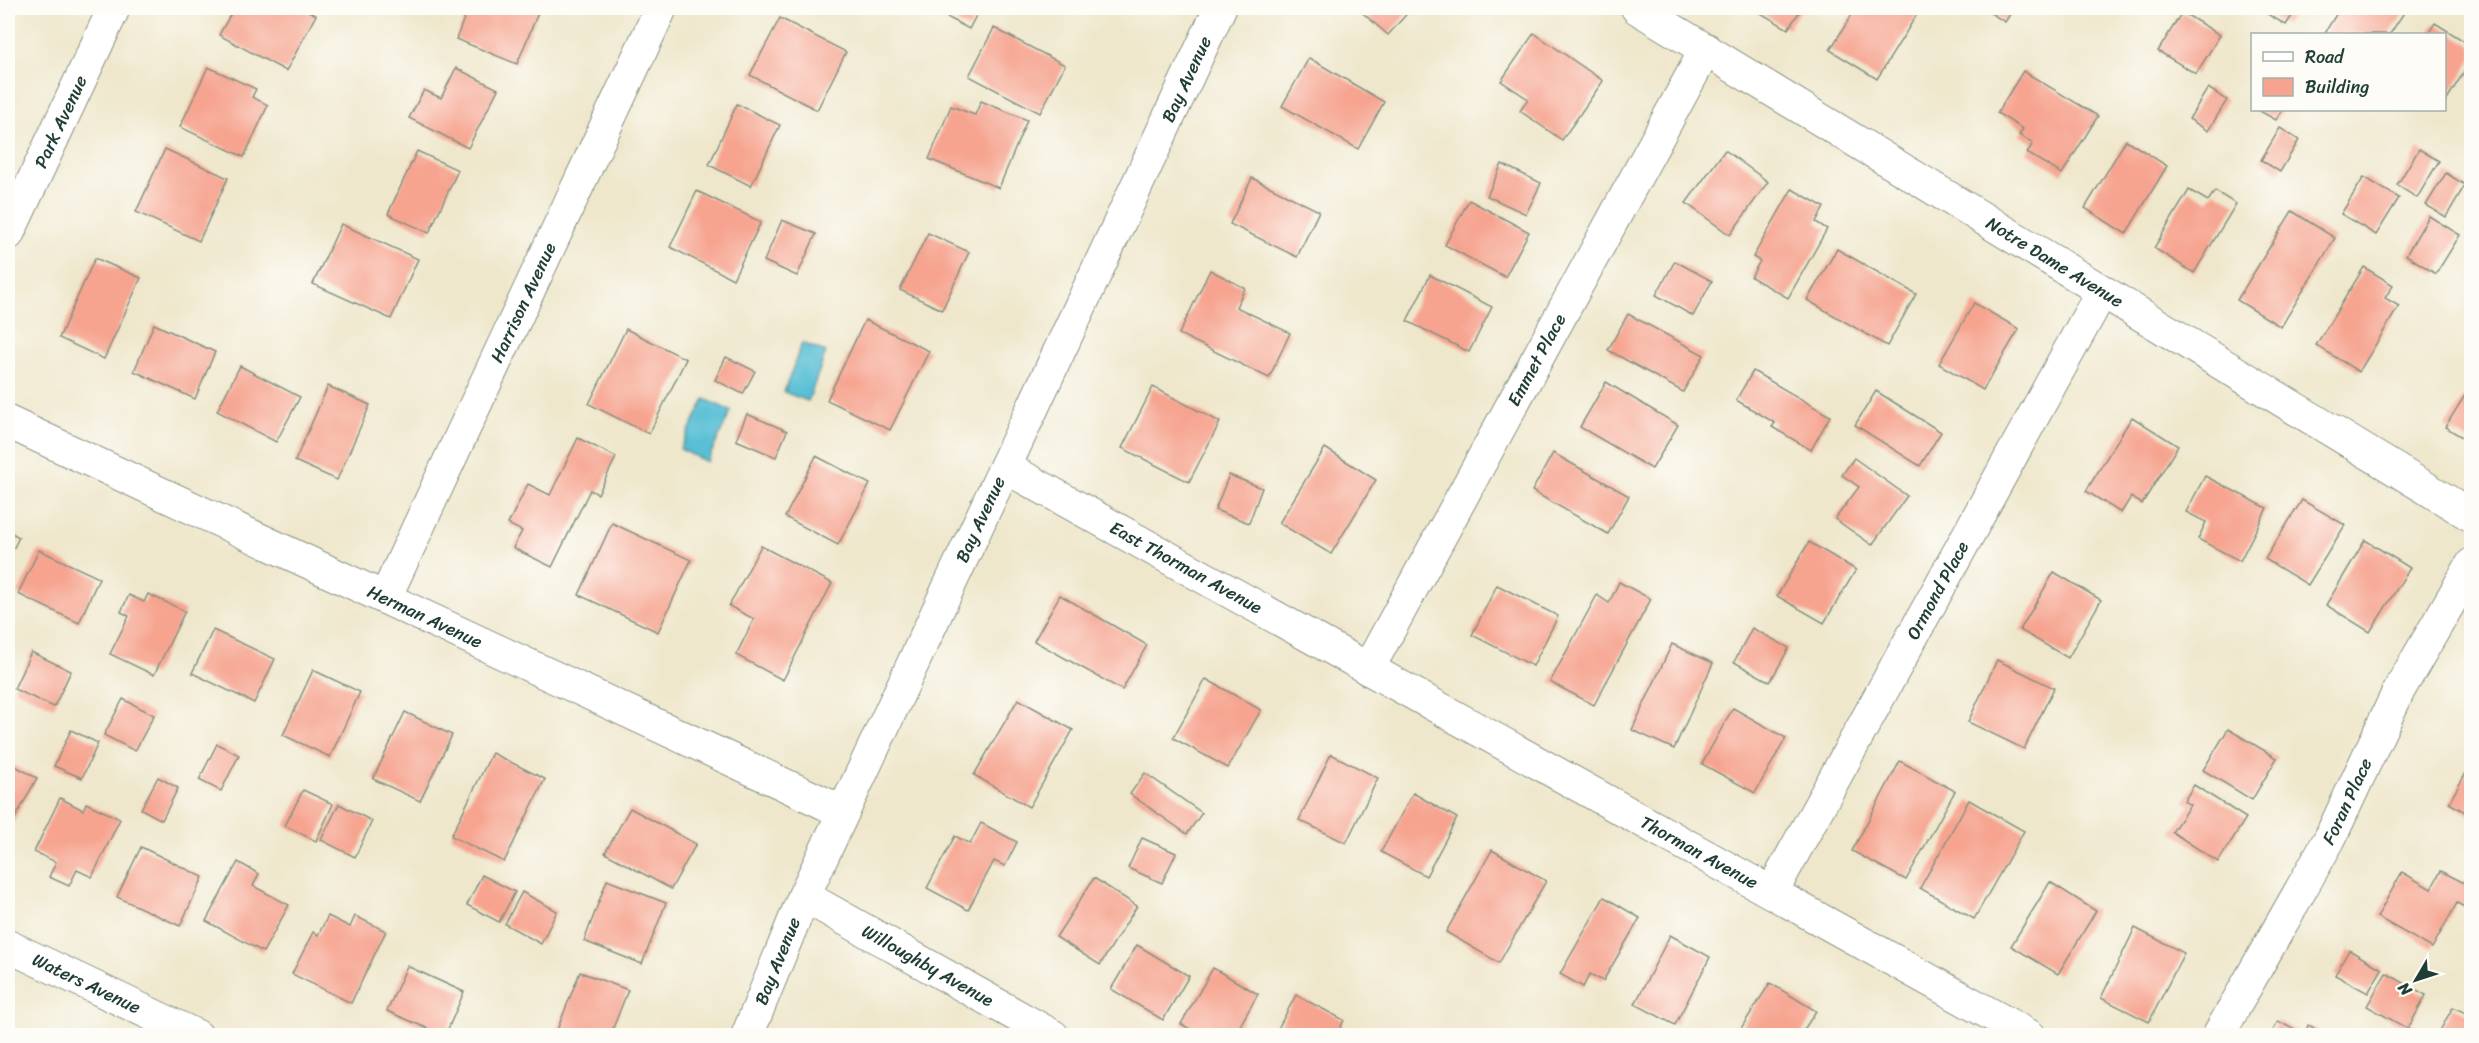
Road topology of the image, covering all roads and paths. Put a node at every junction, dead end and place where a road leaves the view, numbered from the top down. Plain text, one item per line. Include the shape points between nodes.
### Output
1 (114, 8) edge
2 (661, 8) edge
3 (1220, 8) edge
4 (1637, 8) edge
5 (1706, 49) junction
6 (8, 234) edge
7 (2102, 291) junction
8 (8, 422) edge
9 (1005, 467) junction
10 (2472, 516) edge
11 (2472, 564) edge
12 (385, 598) junction
13 (1368, 669) junction
14 (843, 812) junction
15 (1773, 892) junction
16 (804, 896) junction
17 (8, 946) edge
18 (197, 1035) edge
19 (747, 1035) edge
20 (1053, 1035) edge
21 (2030, 1035) edge
22 (2218, 1035) edge

1 - 6 street, Park Avenue
2 - 12 street, Harrison Avenue
3 - 9 street, Bay Avenue
4 - 5 street, Notre Dame Avenue
5 - 7 street, Notre Dame Avenue
5 - 13 street, Emmet Place
7 - 10 street, Notre Dame Avenue
7 - 15 street, Ormond Place
8 - 12 street, Herman Avenue
9 - 13 street, East Thorman Avenue
9 - 14 street, Bay Avenue
11 - 22 street, Foran Place via 2399,690 2330,838
12 - 14 street, Herman Avenue
13 - 15 street, Thorman Avenue
14 - 16 street, Bay Avenue
15 - 21 street, Thorman Avenue
16 - 19 street, Bay Avenue
16 - 20 street, Willoughby Avenue
17 - 18 street, Waters Avenue

